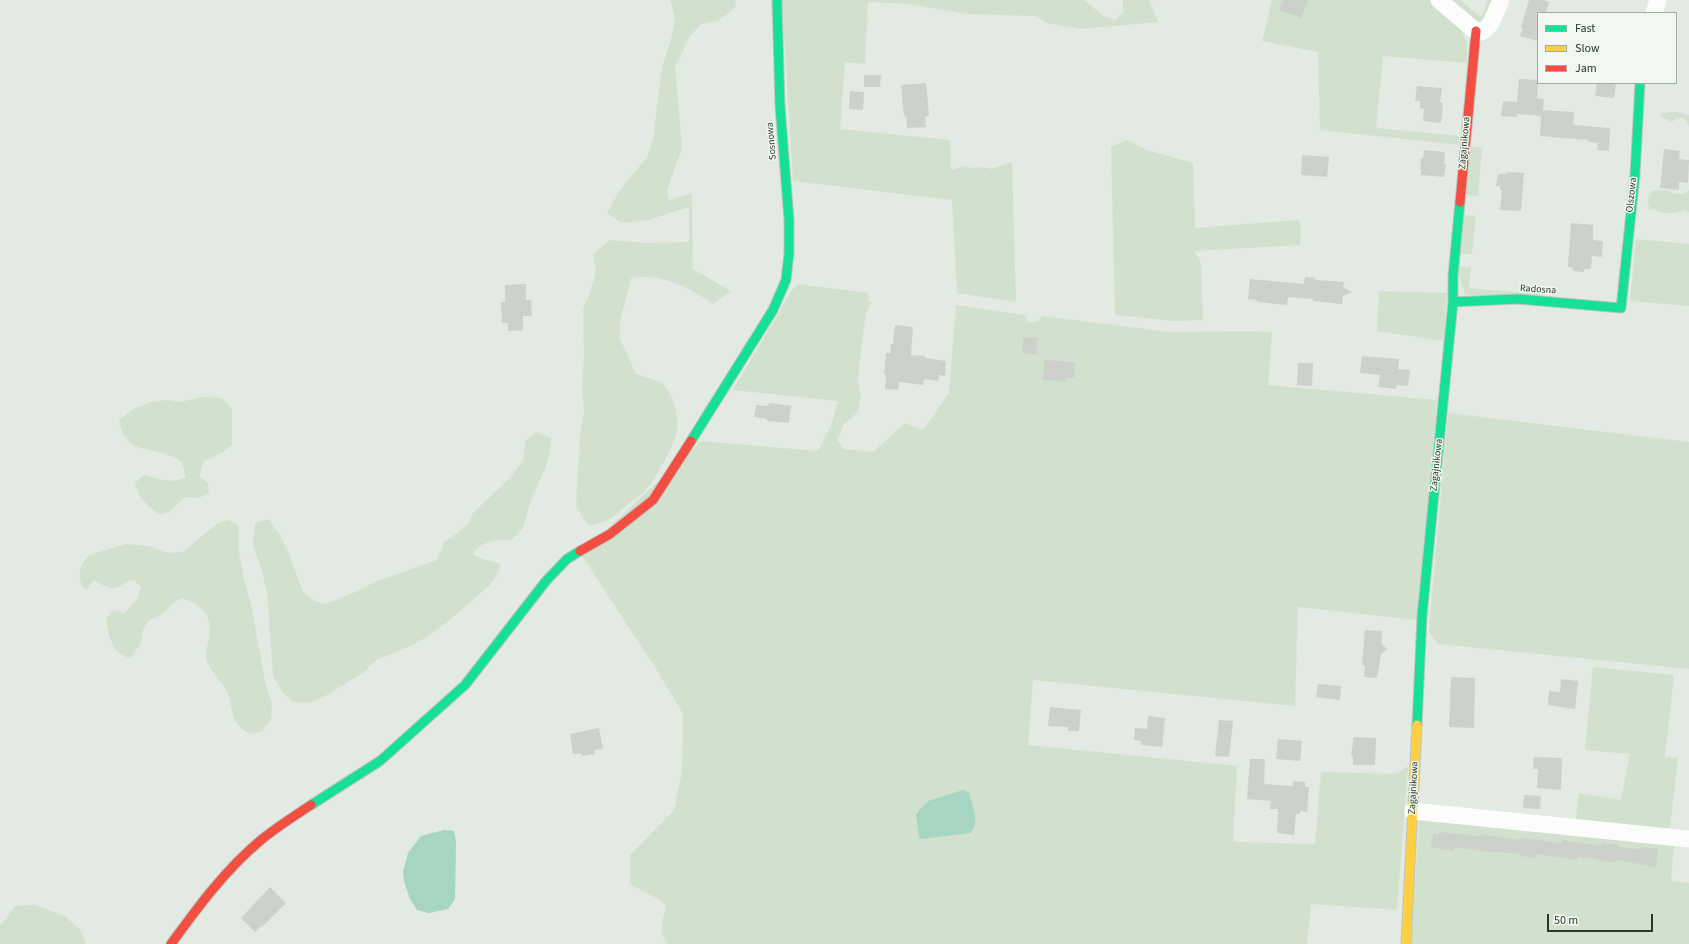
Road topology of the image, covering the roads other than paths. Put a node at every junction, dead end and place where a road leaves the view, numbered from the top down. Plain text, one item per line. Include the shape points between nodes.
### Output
1 (777, 0) edge
2 (1438, 0) edge
3 (1501, 0) edge
4 (1658, 0) edge
5 (1654, 12) edge
6 (1476, 31) junction
7 (1640, 84) edge
8 (1453, 302) junction
9 (1621, 308) joint
10 (1413, 811) junction
11 (1689, 839) edge
12 (171, 944) edge
13 (1406, 944) edge

1 - 12 street, Sosnowa via 780,106 790,220 786,280 773,310 653,500 610,534 567,560 546,581 465,685 380,761 286,821 239,860 203,900
2 - 6 street
3 - 6 street via 1488,27
4 - 5 street
6 - 8 street, Zagajnikowa via 1452,276
7 - 9 street, Olszowa via 1635,176
8 - 9 street, Radosna via 1518,299
8 - 10 street, Zagajnikowa via 1422,616
10 - 11 street
10 - 13 street, Zagajnikowa

